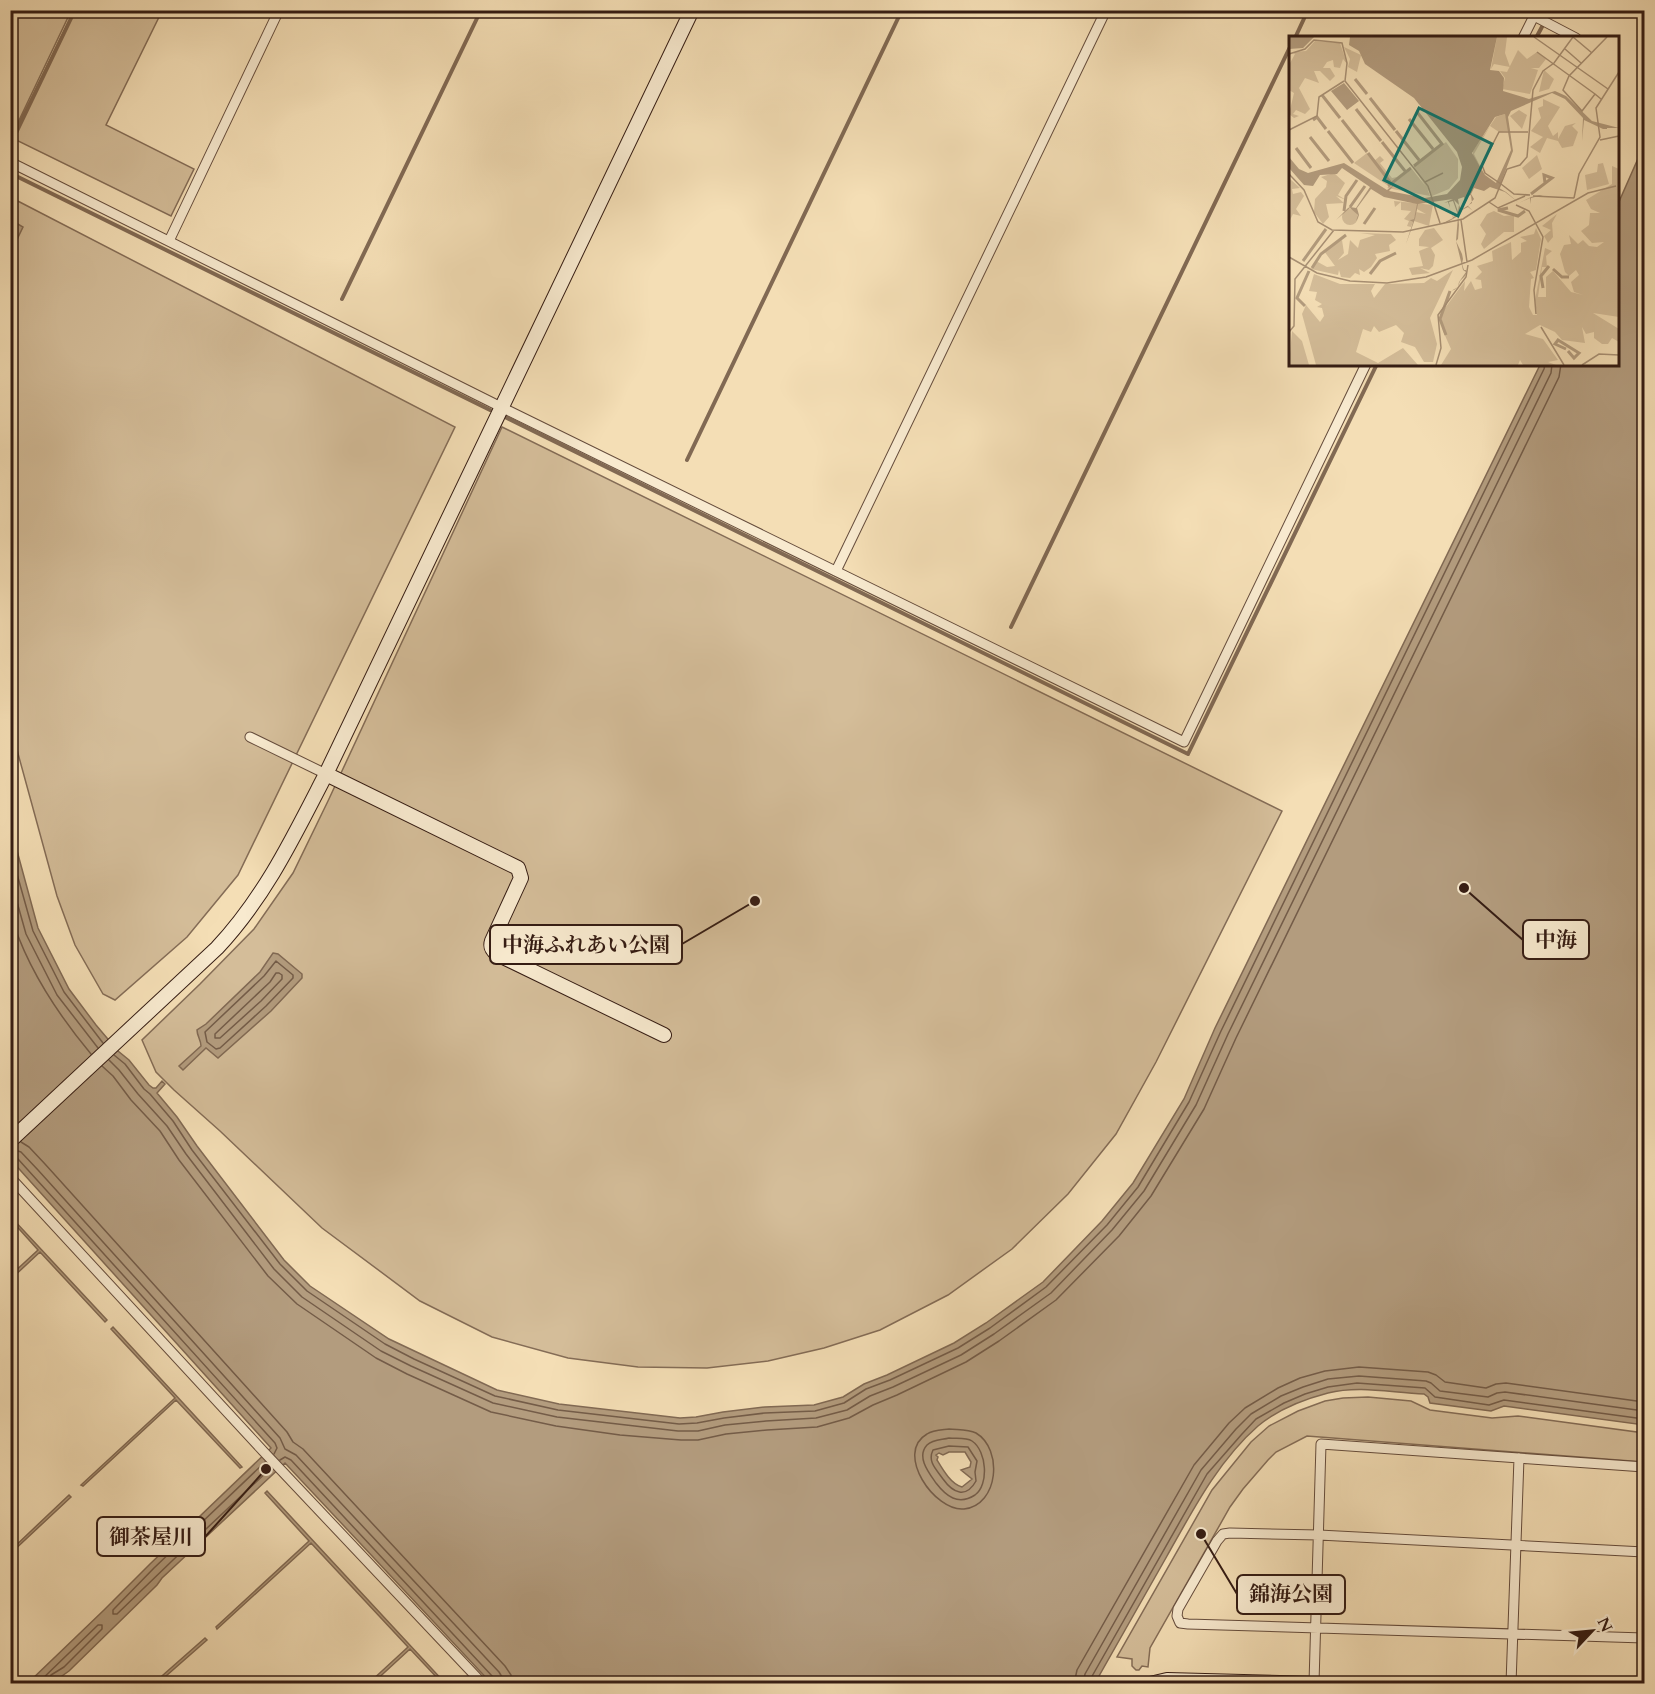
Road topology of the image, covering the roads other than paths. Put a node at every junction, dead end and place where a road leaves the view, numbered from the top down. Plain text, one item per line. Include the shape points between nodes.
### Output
1 (279, 10) edge
2 (692, 10) edge
3 (1106, 10) edge
4 (1523, 10) edge
5 (1535, 13) edge
6 (1524, 36) edge
7 (1573, 36) edge
8 (10, 162) edge
9 (169, 241) junction
10 (1365, 366) edge
11 (501, 407) junction
12 (836, 571) junction
13 (250, 737) dead end
14 (326, 774) junction
15 (664, 1035) dead end
16 (10, 1141) edge
17 (10, 1177) edge
18 (1519, 1458) junction
19 (1644, 1467) edge
20 (1319, 1535) junction
21 (1516, 1546) junction
22 (1644, 1552) edge
23 (1315, 1628) junction
24 (1513, 1634) junction
25 (1644, 1638) edge
26 (483, 1683) edge
27 (1150, 1683) edge
28 (1252, 1683) edge
29 (1314, 1683) edge
30 (1319, 1683) edge
31 (1511, 1683) edge

1 - 9 street
2 - 11 street
3 - 12 street
4 - 5 street
5 - 6 street
5 - 7 street
8 - 9 street
9 - 11 street
10 - 12 street via 1184,742
11 - 12 street
11 - 14 street
13 - 14 street
14 - 15 street via 518,868 521,878 492,941 492,950
14 - 16 street via 274,874 236,929
17 - 26 street
18 - 19 street
18 - 20 street via 1321,1444
18 - 21 street
20 - 21 street
20 - 23 street
20 - 23 street via 1223,1534 1177,1616 1180,1623 1188,1624
21 - 22 street
21 - 24 street
23 - 24 street
23 - 29 street
24 - 25 street
24 - 31 street
27 - 28 street
28 - 29 street
29 - 30 street

